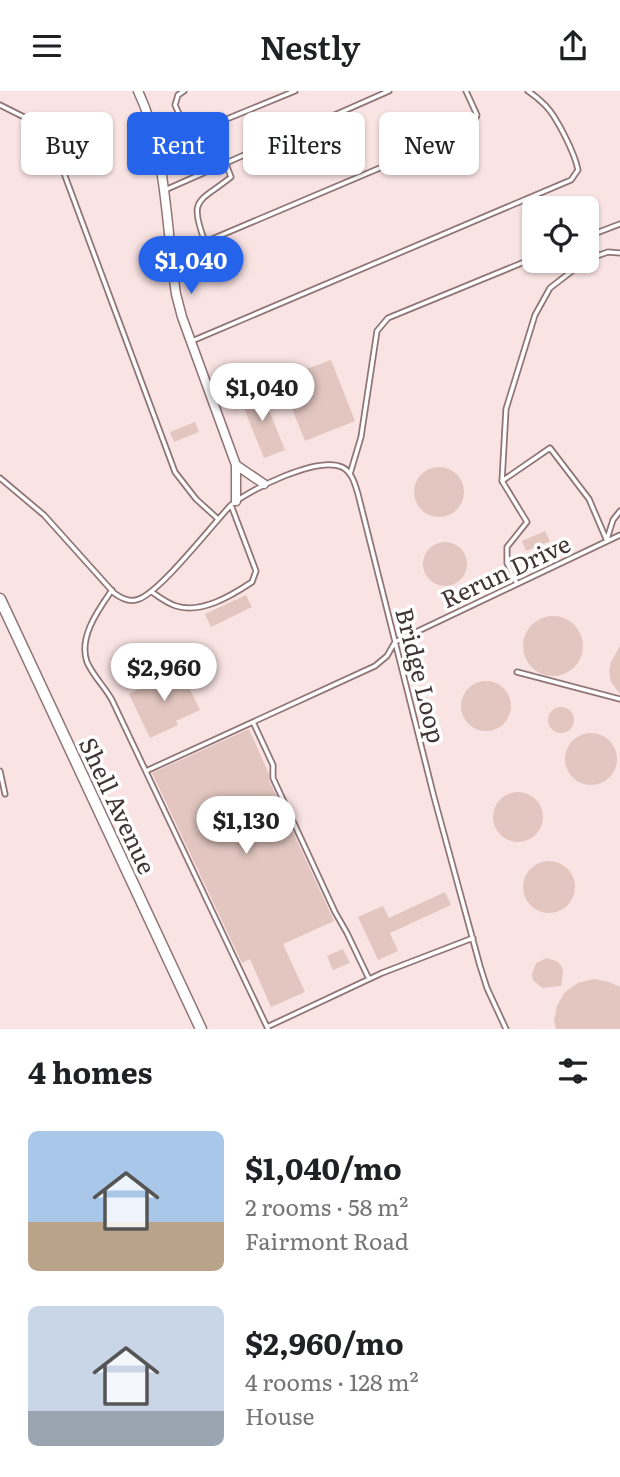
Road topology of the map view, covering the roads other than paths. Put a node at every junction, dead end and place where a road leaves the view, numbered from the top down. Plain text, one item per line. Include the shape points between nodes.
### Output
1 (184, 91) edge
2 (295, 91) edge
3 (388, 91) edge
4 (466, 91) edge
5 (528, 91) edge
6 (141, 92) edge
7 (0, 105) edge
8 (229, 163) edge
9 (229, 172) edge
10 (200, 175) edge
11 (163, 191) junction
12 (620, 224) edge
13 (599, 232) edge
14 (620, 253) edge
15 (599, 255) edge
16 (522, 263) edge
17 (569, 273) edge
18 (191, 341) junction
19 (236, 465) junction
20 (350, 474) junction
21 (0, 478) edge
22 (502, 481) junction
23 (264, 484) junction
24 (234, 503) junction
25 (620, 511) edge
26 (218, 519) junction
27 (620, 535) edge
28 (607, 541) junction
29 (517, 584) junction
30 (112, 590) junction
31 (152, 592) junction
32 (0, 600) edge
33 (395, 642) junction
34 (517, 672) dead end
35 (620, 699) edge
36 (253, 722) junction
37 (0, 771) edge
38 (146, 771) junction
39 (5, 794) dead end
40 (473, 938) junction
41 (369, 979) junction
42 (267, 1028) edge
43 (201, 1029) edge
44 (506, 1029) edge

1 - 2 lane via 175,105 185,127 195,132
3 - 8 lane
4 - 9 lane via 477,115 472,129 205,242 195,211 199,201 231,177
5 - 18 lane via 547,107 565,139 578,170 571,180
6 - 11 street via 153,128
7 - 26 lane via 24,117 55,149 175,472
10 - 11 lane
11 - 18 street via 176,293
12 - 13 lane
14 - 15 lane
16 - 20 lane via 388,318 377,331
17 - 22 lane via 550,288 535,315 506,409
18 - 19 street
19 - 23 street
19 - 24 street
20 - 23 lane via 344,468 325,465
20 - 33 lane, Bridge Loop
21 - 30 lane via 44,515
22 - 28 lane via 550,448 589,499
22 - 29 lane via 527,522 507,547 507,563
23 - 24 lane
24 - 26 lane
24 - 31 lane via 256,571 252,582 204,607 188,609
25 - 28 lane
26 - 31 lane
27 - 28 lane, Rerun Drive
28 - 29 lane, Rerun Drive
29 - 33 lane, Rerun Drive
30 - 31 lane via 132,601
30 - 38 lane via 90,626 85,652
32 - 43 street, Shell Avenue
33 - 36 lane, Rerun Drive via 375,666
33 - 40 lane, Bridge Loop
34 - 35 lane
36 - 38 lane, Rerun Drive
36 - 41 lane via 273,765 273,778
37 - 39 lane
38 - 42 lane
40 - 41 lane
40 - 44 lane, Bridge Loop
41 - 42 lane

